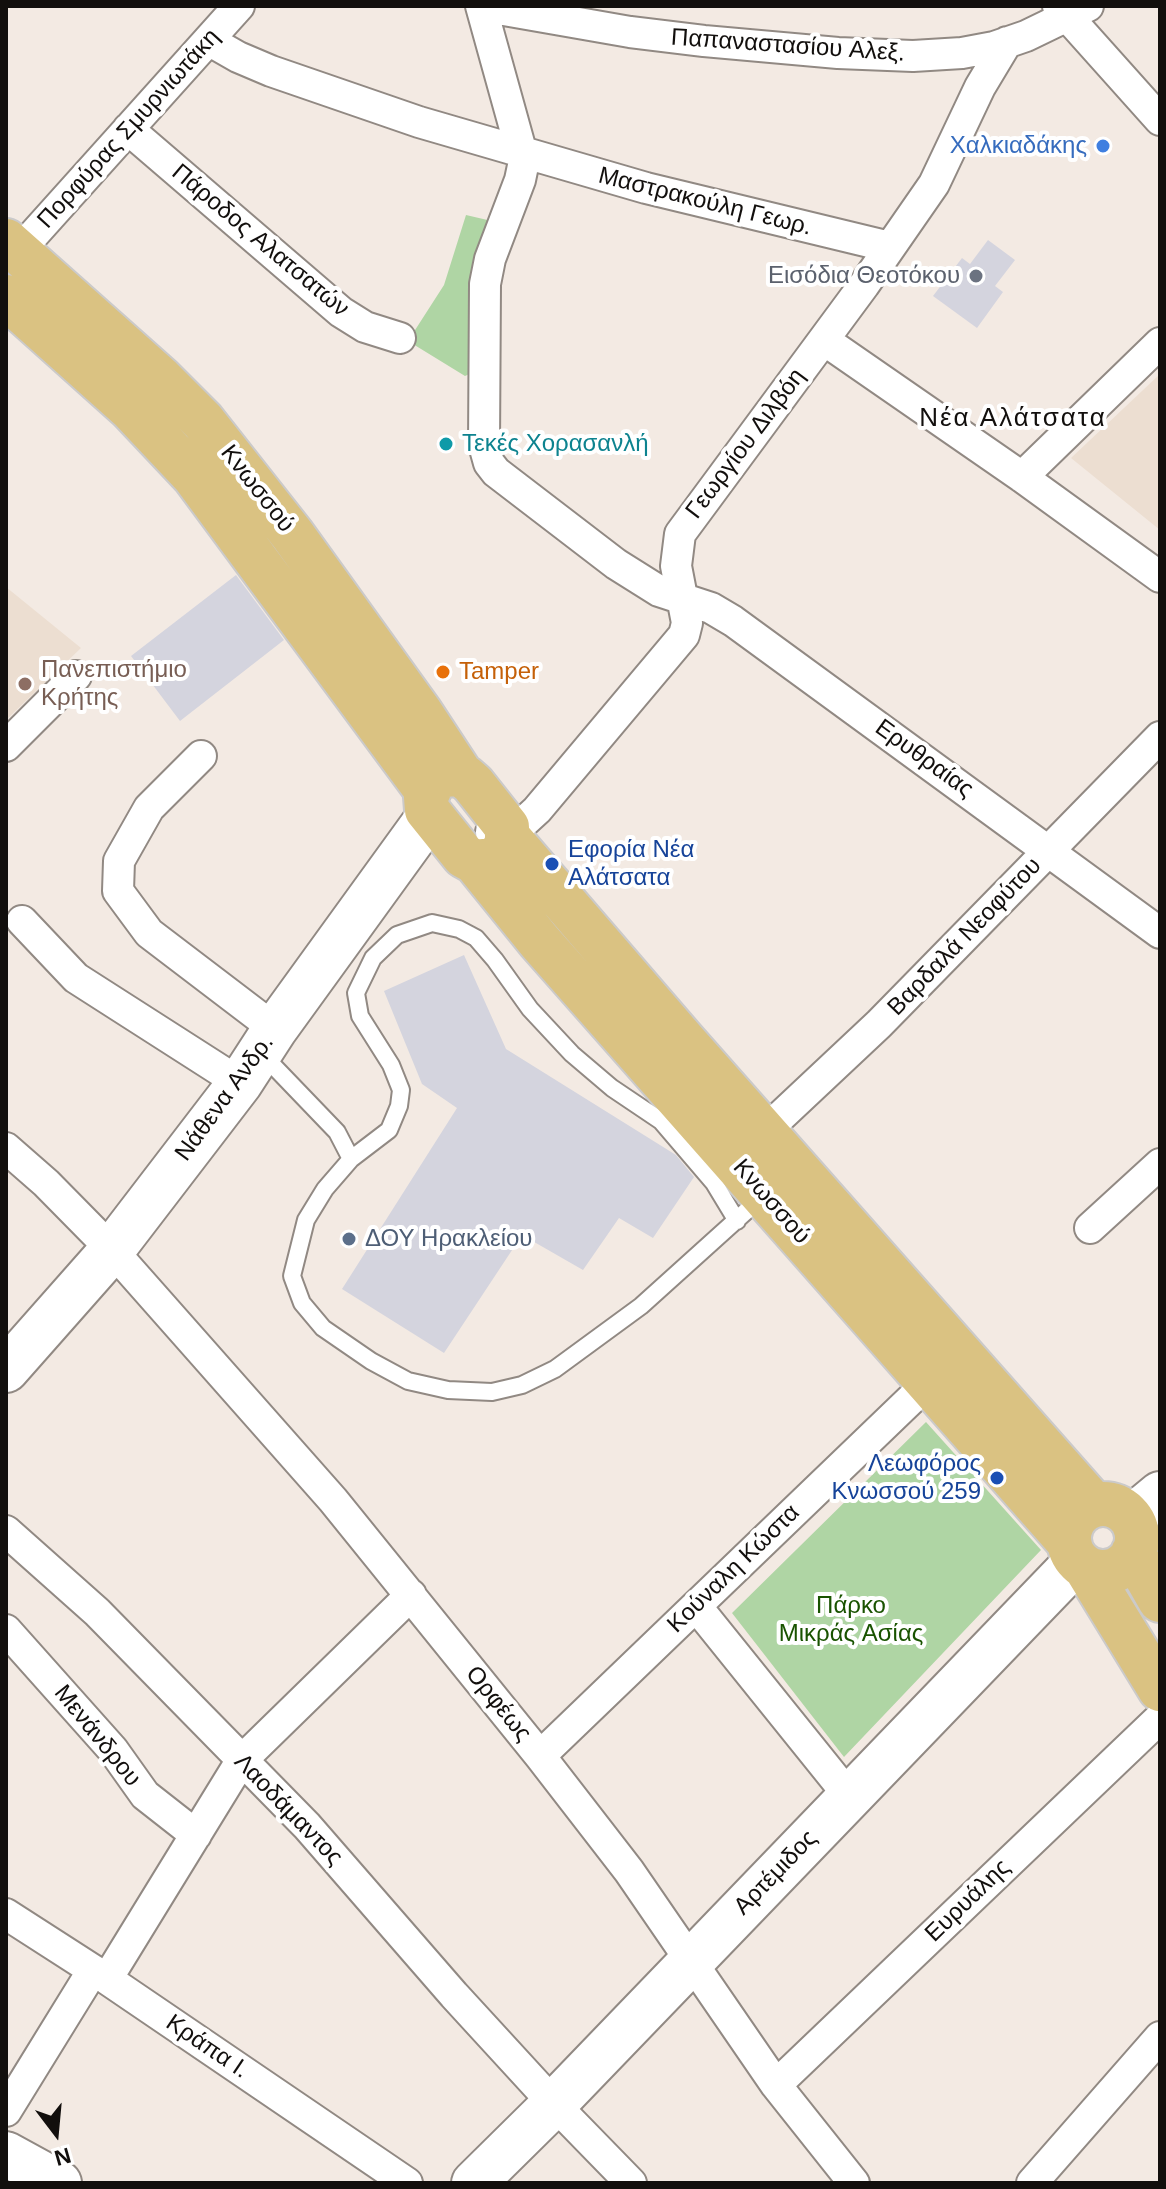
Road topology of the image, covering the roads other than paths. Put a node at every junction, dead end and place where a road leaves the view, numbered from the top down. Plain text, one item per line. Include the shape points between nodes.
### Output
1 (239, 6) edge
2 (481, 6) edge
3 (1071, 10) edge
4 (210, 41) junction
5 (1007, 42) junction
6 (1160, 120) edge
7 (128, 129) junction
8 (522, 152) junction
9 (12, 247) edge
10 (890, 247) junction
11 (6, 297) edge
12 (400, 338) dead end
13 (824, 340) junction
14 (1160, 343) edge
15 (1022, 477) junction
16 (1160, 577) edge
17 (681, 598) junction
18 (76, 676) dead end
19 (1160, 737) edge
20 (6, 746) edge
21 (201, 756) dead end
22 (440, 794) junction
23 (495, 840) junction
24 (1049, 850) junction
25 (22, 921) dead end
26 (1160, 933) edge
27 (259, 1055) junction
28 (765, 1131) junction
29 (6, 1148) edge
30 (351, 1159) junction
31 (1160, 1164) edge
32 (750, 1208) junction
33 (1090, 1228) dead end
34 (112, 1250) junction
35 (6, 1370) edge
36 (929, 1382) junction
37 (1129, 1517) edge
38 (6, 1531) edge
39 (1077, 1557) junction
40 (411, 1595) junction
41 (1160, 1600) edge
42 (696, 1606) junction
43 (6, 1630) edge
44 (1160, 1689) edge
45 (1160, 1718) edge
46 (540, 1756) junction
47 (241, 1761) junction
48 (849, 1796) junction
49 (196, 1835) junction
50 (6, 1914) edge
51 (692, 1960) junction
52 (100, 1974) junction
53 (1160, 2037) edge
54 (776, 2085) junction
55 (554, 2104) junction
56 (6, 2111) edge
57 (6, 2154) edge
58 (51, 2181) edge
59 (407, 2183) edge
60 (474, 2183) edge
61 (631, 2183) edge
62 (854, 2183) edge
63 (1032, 2183) edge

1 - 4 street, Πορφύρας Σμυρνιωτάκη
2 - 5 street, Παπαναστασίου Αλεξ. via 630,32 838,53 945,55
2 - 8 street
3 - 5 street, Παπαναστασίου Αλεξ.
3 - 6 street
4 - 7 street, Πορφύρας Σμυρνιωτάκη
4 - 8 street, Μαστρακούλη Γεωρ. via 284,76
5 - 10 street, Γεωργίου Διλβόη via 934,184
7 - 9 street, Πορφύρας Σμυρνιωτάκη
7 - 12 street, Πάροδος Αλατσατών via 341,312 365,327
8 - 10 street, Μαστρακούλη Γεωρ.
8 - 17 street via 520,180 494,244 485,284 486,456 496,472 616,564
9 - 22 main road, Κνωσσού via 161,379 263,495 420,712
10 - 13 street, Γεωργίου Διλβόη
11 - 22 main road, Κνωσσού via 130,408 194,476
13 - 15 street
13 - 17 street, Γεωργίου Διλβόη via 680,534 676,557
14 - 15 street
15 - 16 street
17 - 23 street, Γεωργίου Διλβόη via 687,623 679,643 537,810
17 - 24 street, Ερυθραίας via 711,608 763,641
18 - 20 street
19 - 24 street, Βαρδαλά Νεοφύτου
21 - 27 street via 149,808 119,861 118,891
22 - 23 main road via 462,854
22 - 27 street, Νάθενα Ανδρ.
23 - 28 main road, Κνωσσού
23 - 32 main road, Κνωσσού via 539,941
24 - 26 street, Ερυθραίας
24 - 28 street, Βαρδαλά Νεοφύτου via 879,1024
25 - 27 street via 76,978
27 - 30 lane via 337,1132
27 - 34 street, Νάθενα Ανδρ.
28 - 37 main road, Κνωσσού
29 - 34 street, Ορφέως
30 - 32 lane via 306,1220 292,1276 302,1303 323,1328 371,1361 408,1381 448,1390 492,1392 555,1369 641,1306
30 - 32 lane via 389,1130 401,1090 360,1016 356,993 373,958 397,935 432,923 476,938 572,1054 661,1121 714,1183
31 - 33 street
32 - 36 main road, Κνωσσού
34 - 35 street, Νάθενα Ανδρ.
34 - 40 street, Ορφέως
36 - 39 main road, Κνωσσού
36 - 42 street, Κούναλη Κώστα
37 - 39 main road via 1085,1508 1072,1521
37 - 39 main road via 1127,1563 1097,1572
37 - 41 main road, Κνωσσού
38 - 47 street, Λαοδάμαντος via 97,1612
39 - 44 main road, Κνωσσού
39 - 48 street, Αρτέμιδος
40 - 46 street, Ορφέως
40 - 47 street
42 - 46 street, Κούναλη Κώστα
42 - 48 street
43 - 49 street, Μενάνδρου via 113,1750 145,1795
45 - 54 street, Ευρυάλης
46 - 51 street, Ορφέως
47 - 49 street
47 - 55 street, Λαοδάμαντος via 307,1826
48 - 51 street, Αρτέμιδος
49 - 52 street
50 - 52 street, Κράπα Ι.
51 - 54 street, Ορφέως
51 - 55 street, Αρτέμιδος
52 - 56 street
52 - 59 street, Κράπα Ι.
53 - 63 street
54 - 62 street, Ορφέως
55 - 60 street, Αρτέμιδος
55 - 61 street, Λαοδάμαντος
57 - 58 street

